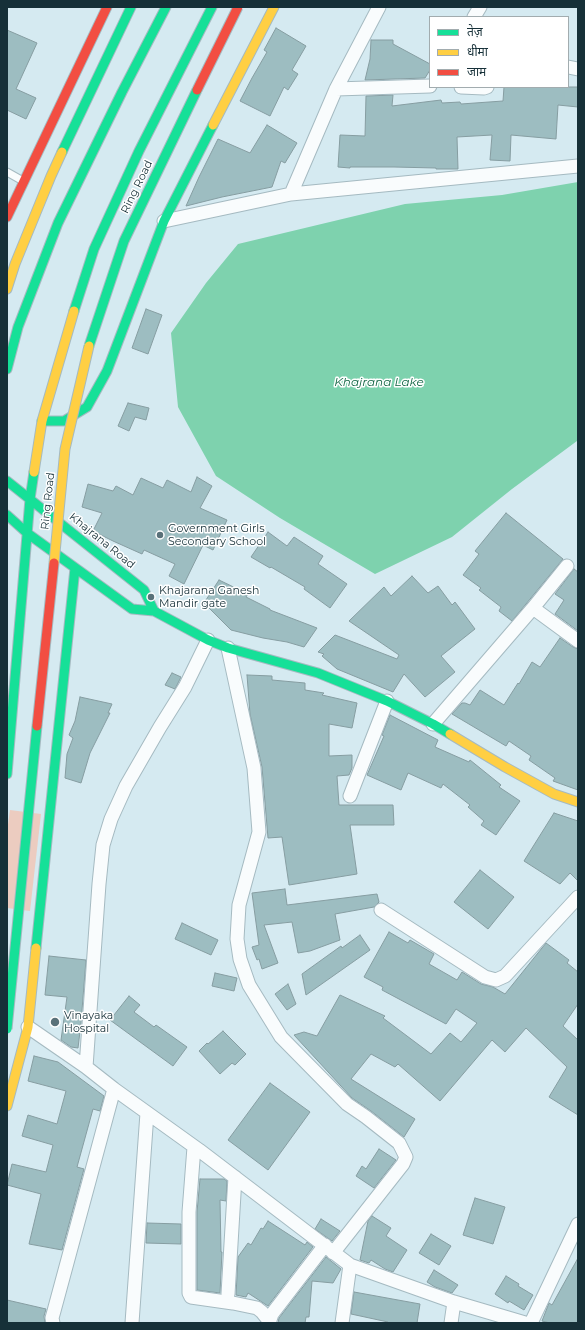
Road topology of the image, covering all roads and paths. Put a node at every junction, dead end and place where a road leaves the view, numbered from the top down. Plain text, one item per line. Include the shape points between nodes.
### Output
1 (107, 7) edge
2 (131, 7) edge
3 (166, 7) edge
4 (212, 7) edge
5 (238, 7) edge
6 (274, 7) edge
7 (379, 7) edge
8 (480, 7) edge
9 (475, 16) edge
10 (429, 86) edge
11 (336, 89) junction
12 (578, 166) edge
13 (7, 172) edge
14 (24, 181) junction
15 (291, 194) junction
16 (7, 217) edge
17 (164, 221) junction
18 (7, 289) edge
19 (7, 369) edge
20 (42, 421) junction
21 (7, 482) edge
22 (30, 499) junction
23 (7, 515) edge
24 (28, 533) junction
25 (567, 566) dead end
26 (75, 568) junction
27 (533, 608) junction
28 (154, 611) junction
29 (208, 640) junction
30 (578, 641) edge
31 (228, 648) junction
32 (387, 701) junction
33 (433, 724) junction
34 (7, 774) edge
35 (350, 796) dead end
36 (578, 802) edge
37 (578, 897) edge
38 (381, 910) dead end
39 (28, 1028) junction
40 (7, 1029) edge
41 (86, 1067) junction
42 (114, 1089) junction
43 (7, 1106) edge
44 (147, 1113) junction
45 (194, 1147) junction
46 (235, 1177) junction
47 (578, 1224) edge
48 (329, 1249) junction
49 (350, 1265) junction
50 (228, 1294) dead end
51 (454, 1302) junction
52 (500, 1319) edge
53 (53, 1323) edge
54 (132, 1323) edge
55 (270, 1323) edge
56 (342, 1323) edge
57 (451, 1323) edge
58 (525, 1323) edge
59 (530, 1323) edge

1 - 14 main road
2 - 18 main road via 51,176
3 - 19 main road via 58,223 18,327
4 - 20 main road, Ring Road via 139,151 94,249
5 - 40 main road, Ring Road, bridge via 124,241 87,352 65,449
6 - 17 main road
7 - 11 street
8 - 9 street
10 - 11 street
11 - 15 street
12 - 15 street
13 - 14 lane
14 - 16 main road
15 - 17 street
17 - 20 main road via 107,371 87,407 64,422
20 - 22 main road, Ring Road
21 - 22 main road, Khajrana Road
22 - 24 main road, Ring Road
22 - 28 main road, Khajrana Road via 144,590
23 - 24 main road
24 - 26 main road
24 - 34 main road, Ring Road
25 - 27 street
26 - 28 main road via 132,609
26 - 39 main road
27 - 30 street
27 - 33 street
28 - 29 main road
29 - 31 main road
29 - 41 street via 185,687 126,786 111,819 104,845 99,884
31 - 32 main road via 318,673
31 - 48 street via 254,768 259,832 239,904 237,939 240,959 249,985 281,1037 347,1104 399,1143 406,1156 403,1164
32 - 33 main road
32 - 35 street
33 - 36 main road via 554,794
37 - 38 street via 505,976 496,980 485,977
39 - 41 street
39 - 43 main road
41 - 42 street
42 - 44 street
42 - 53 street via 52,1318
44 - 45 street
44 - 54 street
45 - 46 street
45 - 55 street via 189,1293 191,1297 257,1308
46 - 48 street
46 - 50 street
47 - 59 street
48 - 49 street
48 - 55 street via 272,1314
49 - 51 street
49 - 56 street
51 - 52 street
51 - 57 street
52 - 58 street

